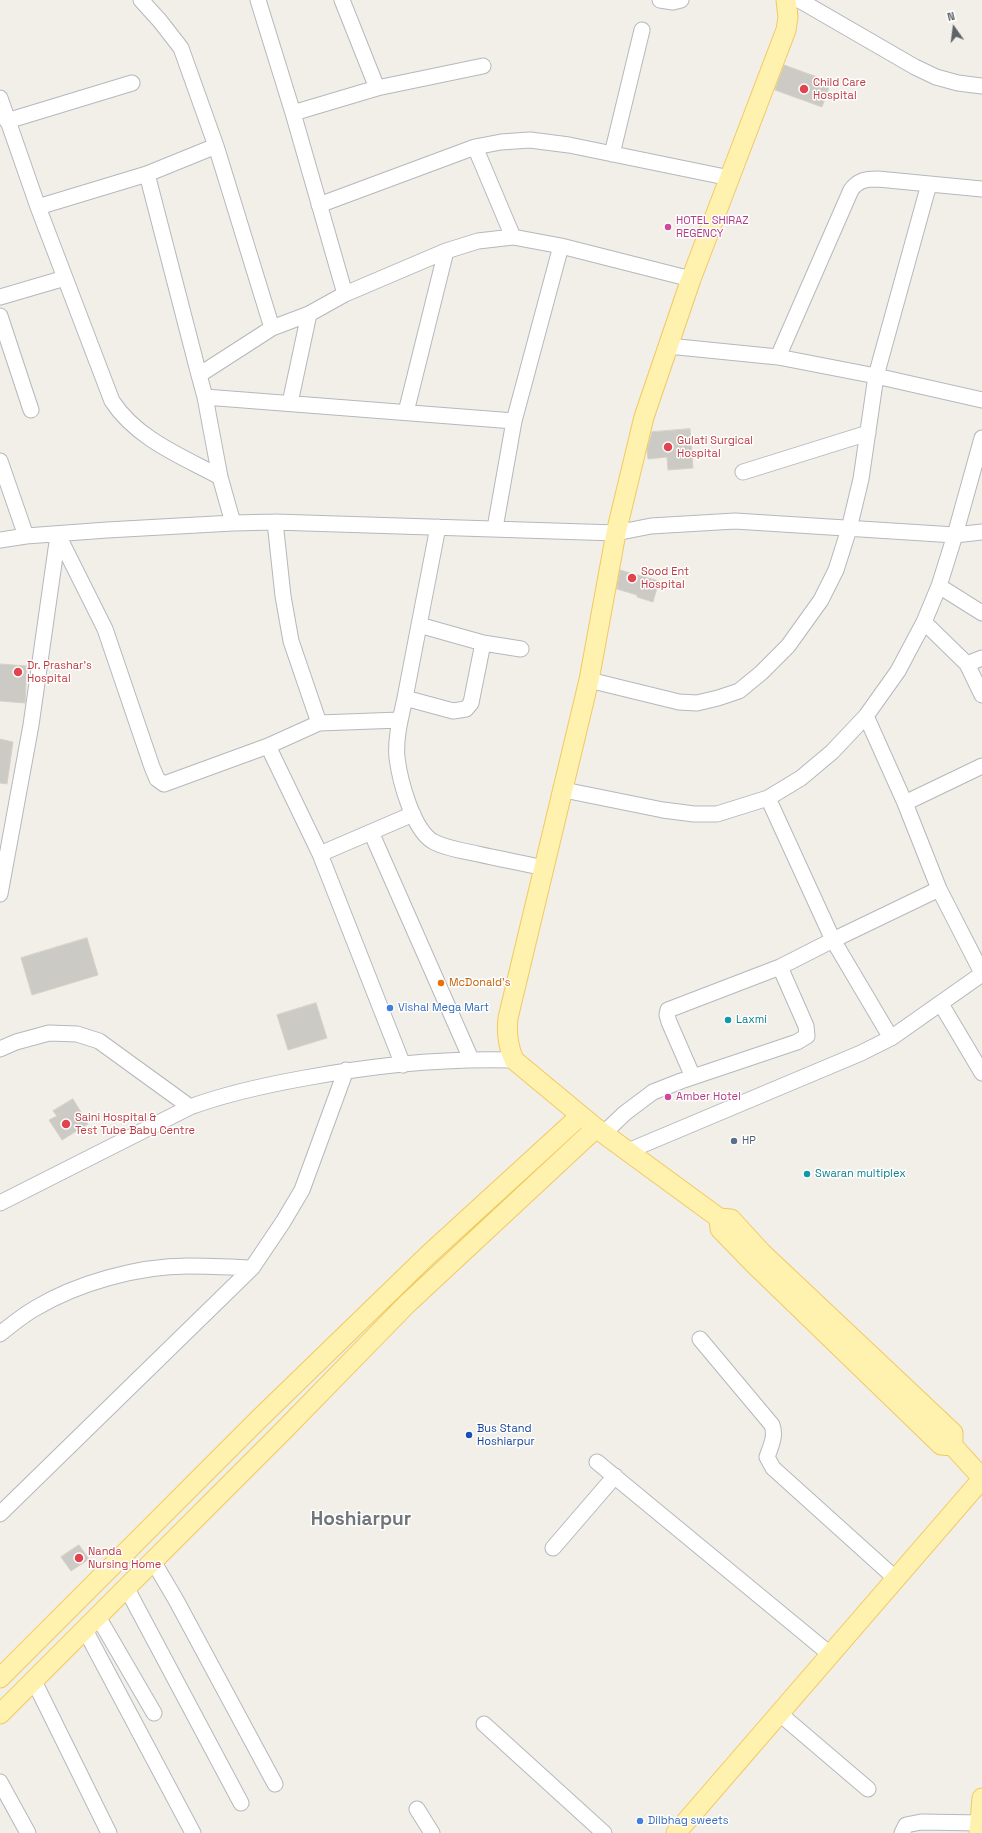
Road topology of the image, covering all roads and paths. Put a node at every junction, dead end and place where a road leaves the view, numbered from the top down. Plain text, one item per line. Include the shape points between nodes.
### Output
1 (141, 0) edge
2 (258, 0) edge
3 (342, 0) edge
4 (660, 0) edge
5 (681, 0) edge
6 (786, 0) edge
7 (799, 0) edge
8 (642, 30) dead end
9 (483, 66) dead end
10 (132, 83) dead end
11 (982, 86) edge
12 (377, 88) junction
13 (0, 98) edge
14 (293, 114) junction
15 (7, 121) junction
16 (216, 146) junction
17 (476, 148) junction
18 (612, 154) junction
19 (147, 174) junction
20 (730, 178) junction
21 (929, 184) junction
22 (982, 189) edge
23 (320, 205) junction
24 (38, 207) junction
25 (513, 237) junction
26 (561, 246) junction
27 (446, 251) junction
28 (65, 278) junction
29 (691, 278) junction
30 (345, 294) junction
31 (0, 297) edge
32 (309, 314) junction
33 (0, 316) edge
34 (272, 328) junction
35 (668, 346) junction
36 (778, 357) junction
37 (199, 375) junction
38 (876, 376) junction
39 (205, 397) junction
40 (982, 400) edge
41 (290, 403) junction
42 (30, 410) dead end
43 (406, 412) junction
44 (514, 421) junction
45 (868, 433) junction
46 (982, 438) edge
47 (0, 461) edge
48 (743, 472) dead end
49 (220, 478) junction
50 (275, 522) junction
51 (234, 523) junction
52 (438, 527) junction
53 (495, 528) junction
54 (849, 529) junction
55 (982, 532) edge
56 (616, 533) junction
57 (58, 535) junction
58 (955, 535) junction
59 (26, 536) junction
60 (0, 540) edge
61 (939, 586) junction
62 (982, 614) edge
63 (924, 622) junction
64 (419, 624) junction
65 (483, 643) junction
66 (521, 649) dead end
67 (982, 658) edge
68 (967, 664) junction
69 (589, 680) junction
70 (982, 695) edge
71 (405, 698) junction
72 (866, 716) junction
73 (400, 720) junction
74 (319, 723) junction
75 (268, 746) junction
76 (982, 766) edge
77 (564, 790) junction
78 (768, 798) junction
79 (905, 803) junction
80 (413, 814) junction
81 (371, 832) junction
82 (320, 854) junction
83 (544, 868) junction
84 (939, 890) junction
85 (0, 894) edge
86 (833, 940) junction
87 (780, 967) junction
88 (982, 973) edge
89 (941, 1004) junction
90 (891, 1038) junction
91 (0, 1049) edge
92 (471, 1059) junction
93 (514, 1060) junction
94 (403, 1065) junction
95 (346, 1070) junction
96 (982, 1073) edge
97 (693, 1077) junction
98 (190, 1107) junction
99 (580, 1116) junction
100 (600, 1131) junction
101 (628, 1151) junction
102 (487, 1201) junction
103 (0, 1203) edge
104 (501, 1215) junction
105 (252, 1268) junction
106 (0, 1334) edge
107 (700, 1339) dead end
108 (597, 1462) dead end
109 (615, 1476) junction
110 (982, 1478) edge
111 (0, 1514) edge
112 (553, 1548) dead end
113 (153, 1561) junction
114 (895, 1578) junction
115 (126, 1587) junction
116 (97, 1615) junction
117 (84, 1628) junction
118 (831, 1655) junction
119 (0, 1678) edge
120 (33, 1679) junction
121 (154, 1713) dead end
122 (0, 1714) edge
123 (780, 1714) junction
124 (484, 1724) dead end
125 (0, 1782) edge
126 (274, 1784) dead end
127 (868, 1789) dead end
128 (982, 1798) edge
129 (241, 1803) dead end
130 (417, 1809) dead end
131 (980, 1826) edge
132 (28, 1833) edge
133 (109, 1833) edge
134 (193, 1833) edge
135 (432, 1833) edge
136 (604, 1833) edge
137 (676, 1833) edge
138 (902, 1833) edge

1 - 16 street via 181,48
2 - 14 street
3 - 12 street
4 - 5 street
6 - 20 main road via 786,30
7 - 11 street via 936,78
8 - 18 street
9 - 12 street
10 - 15 street
12 - 14 street
13 - 15 street
14 - 23 street
15 - 24 street
16 - 19 street
16 - 34 street
17 - 18 street via 501,142 530,140
17 - 23 street
17 - 25 street
18 - 20 street
19 - 24 street
19 - 37 street
20 - 29 main road
21 - 22 street
21 - 36 street via 878,179 856,182
21 - 38 street
23 - 30 street
24 - 28 street
25 - 26 street
25 - 27 street via 478,241
26 - 29 street
26 - 44 street
27 - 30 street
27 - 43 street
28 - 31 street
28 - 49 street via 112,401 121,415 144,436
29 - 35 main road
30 - 32 street
32 - 34 street
32 - 41 street
33 - 42 street
34 - 37 street
35 - 36 street
35 - 56 main road via 644,417
36 - 38 street
37 - 39 street
38 - 40 street
38 - 45 street
39 - 41 street
39 - 49 street
41 - 43 street
43 - 44 street
44 - 53 street
45 - 48 street
45 - 54 street via 861,479
46 - 58 street
47 - 59 street
49 - 51 street
50 - 51 street
50 - 52 street
50 - 74 street via 290,634
51 - 57 street
52 - 53 street
52 - 64 street
53 - 56 street
54 - 56 street via 734,521 651,526
54 - 58 street
54 - 69 street via 836,570 821,600 788,646 739,691 697,703 679,702
55 - 58 street
56 - 69 main road
57 - 59 street
57 - 75 street via 105,629 157,779 164,784
57 - 85 street via 31,725
58 - 61 street
59 - 60 street
61 - 62 street
61 - 63 street
63 - 68 street
63 - 72 street via 898,671
64 - 65 street
64 - 71 street
65 - 66 street
65 - 71 street via 471,703 466,709 453,711
67 - 68 street
68 - 70 street
69 - 77 main road
71 - 73 street
72 - 78 street via 832,752 801,778
72 - 79 street
73 - 74 street
73 - 80 street via 397,757 401,779
74 - 75 street
75 - 82 street
76 - 79 street
77 - 78 street via 694,814 717,814
77 - 83 main road
78 - 86 street
79 - 84 street
80 - 81 street
80 - 83 street via 424,833 433,842
81 - 82 street
81 - 92 street
82 - 94 street
83 - 93 main road via 508,1018 508,1046
84 - 86 street
84 - 88 street
86 - 87 street
86 - 90 street
87 - 97 street via 668,1010 669,1022
87 - 97 street via 806,1026 807,1036 797,1042
88 - 89 street
89 - 90 street
89 - 96 street
90 - 101 street
91 - 98 street via 16,1042 49,1034 77,1034 99,1041
92 - 93 street
92 - 94 street
93 - 99 main road
94 - 95 street
95 - 98 street via 253,1087 218,1096
95 - 105 street via 302,1190
97 - 100 street via 653,1092
98 - 103 street
99 - 100 main road
99 - 102 main road
100 - 101 main road
100 - 104 main road
101 - 110 main road via 719,1218 730,1219 762,1253 953,1433 953,1446
102 - 104 main road
102 - 119 main road via 261,1417
104 - 113 main road via 407,1304
105 - 106 street via 187,1266 131,1273 97,1281 35,1308
105 - 111 street
107 - 114 street via 772,1424 774,1439 767,1457 773,1468
108 - 109 street
109 - 112 street
109 - 118 street
110 - 114 main road
113 - 115 main road
113 - 126 street
114 - 118 main road
115 - 116 main road
115 - 129 street
116 - 117 main road
116 - 121 street
117 - 120 main road
117 - 134 street
118 - 123 main road
120 - 122 main road
120 - 133 street
123 - 127 street
123 - 137 main road
124 - 136 street
125 - 132 street
128 - 131 main road
130 - 135 street
131 - 138 street via 921,1822 906,1825

